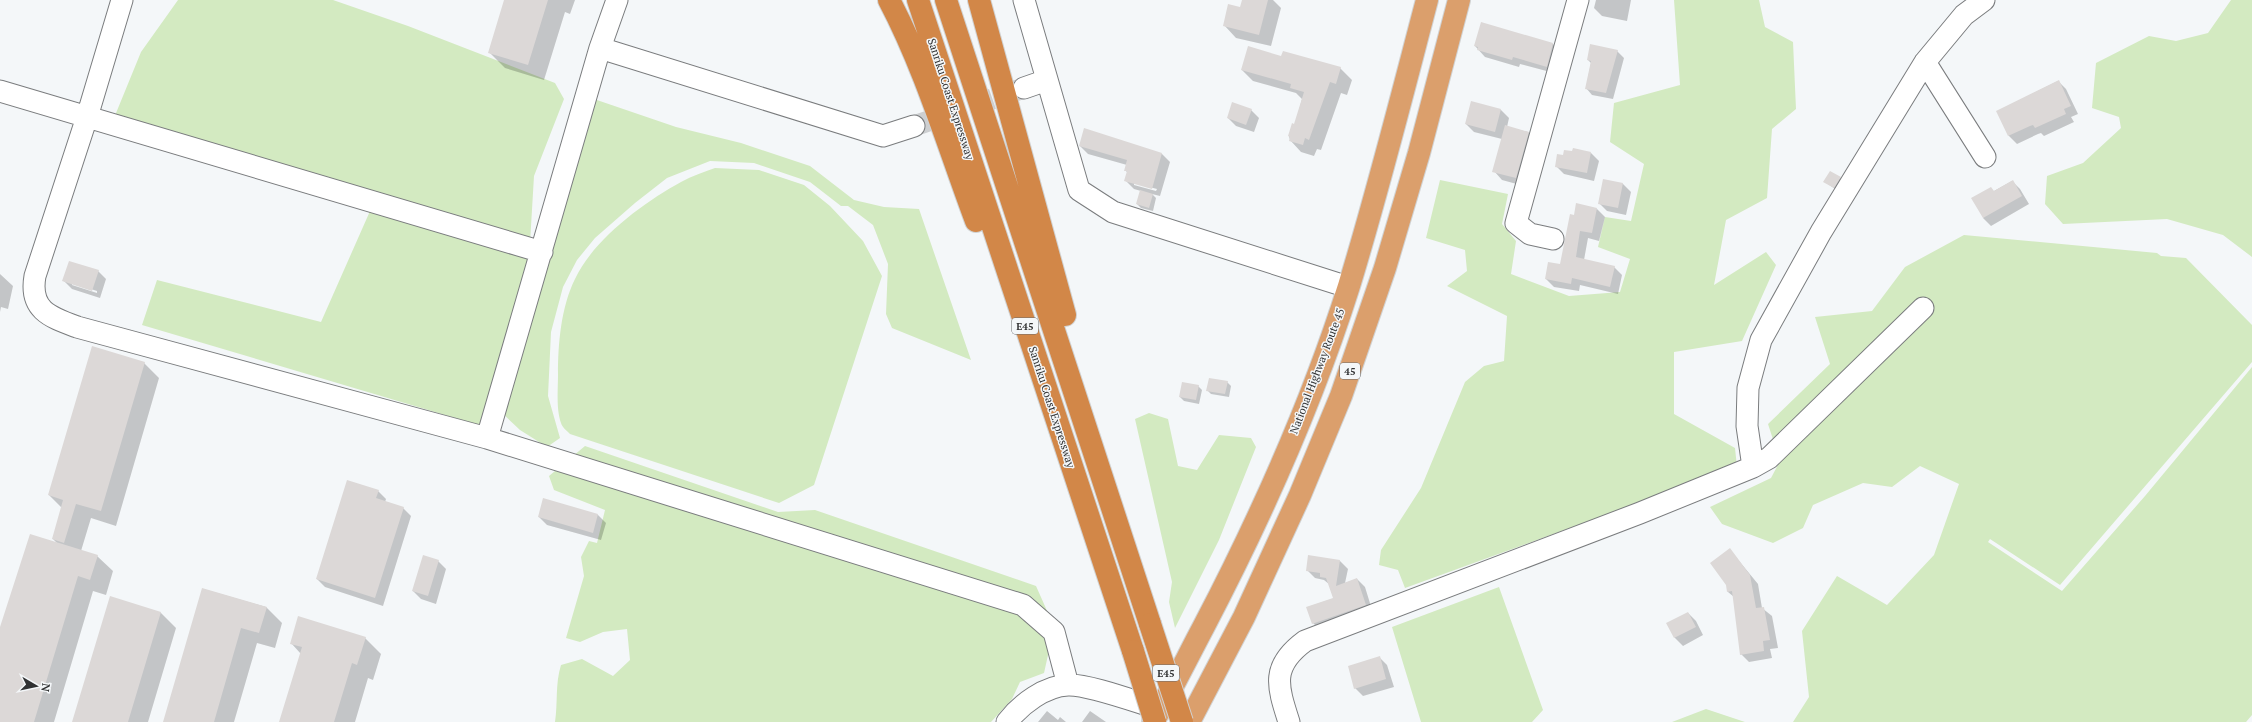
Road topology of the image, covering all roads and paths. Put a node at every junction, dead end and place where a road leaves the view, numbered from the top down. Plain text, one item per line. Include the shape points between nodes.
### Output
1 (122, 0) edge
2 (617, 0) edge
3 (889, 0) edge
4 (918, 0) edge
5 (946, 0) edge
6 (979, 0) edge
7 (1024, 0) edge
8 (1427, 0) edge
9 (1459, 0) edge
10 (1578, 0) edge
11 (1984, 0) edge
12 (600, 48) junction
13 (1925, 62) junction
14 (1047, 80) junction
15 (1024, 88) tunnel mouth
16 (0, 91) edge
17 (87, 117) junction
18 (914, 126) tunnel mouth
19 (1985, 157) dead end
20 (1553, 239) dead end
21 (542, 252) junction
22 (1348, 287) junction
23 (1923, 308) dead end
24 (1038, 368) junction
25 (487, 438) junction
26 (1753, 467) junction
27 (1120, 527) junction
28 (1068, 685) junction
29 (1156, 718) edge
30 (1007, 722) edge
31 (1182, 722) edge
32 (1189, 722) edge
33 (1289, 722) edge

1 - 17 street
2 - 12 street
3 - 24 highway via 923,78 977,225
4 - 24 highway, Sanriku Coast Expressway / E45
5 - 27 highway, E45
6 - 27 highway
7 - 14 street
8 - 22 highway, National Highway Route 45 via 1373,206
9 - 32 highway, 45 via 1419,153 1387,261 1341,396 1300,495 1244,617
10 - 20 street via 1516,223 1530,234
11 - 13 street via 1964,15
12 - 18 street via 883,136
12 - 21 street
13 - 19 street
13 - 26 street via 1821,232 1761,340 1748,388 1746,426
14 - 15 street
14 - 22 street via 1079,190 1113,212
16 - 17 street
17 - 21 street
17 - 25 street via 35,276 32,290 36,302 43,310 54,318 77,327
21 - 25 street
22 - 29 highway, National Highway Route 45 via 1286,453 1242,553
23 - 26 street via 1769,458
24 - 29 highway, Sanriku Coast Expressway / E45, bridge
25 - 28 street via 1023,605 1054,632
26 - 33 street via 1640,514 1305,640 1290,652 1282,663 1279,683
27 - 31 highway, E45, bridge
28 - 29 street via 1086,688
28 - 30 street via 1041,692

